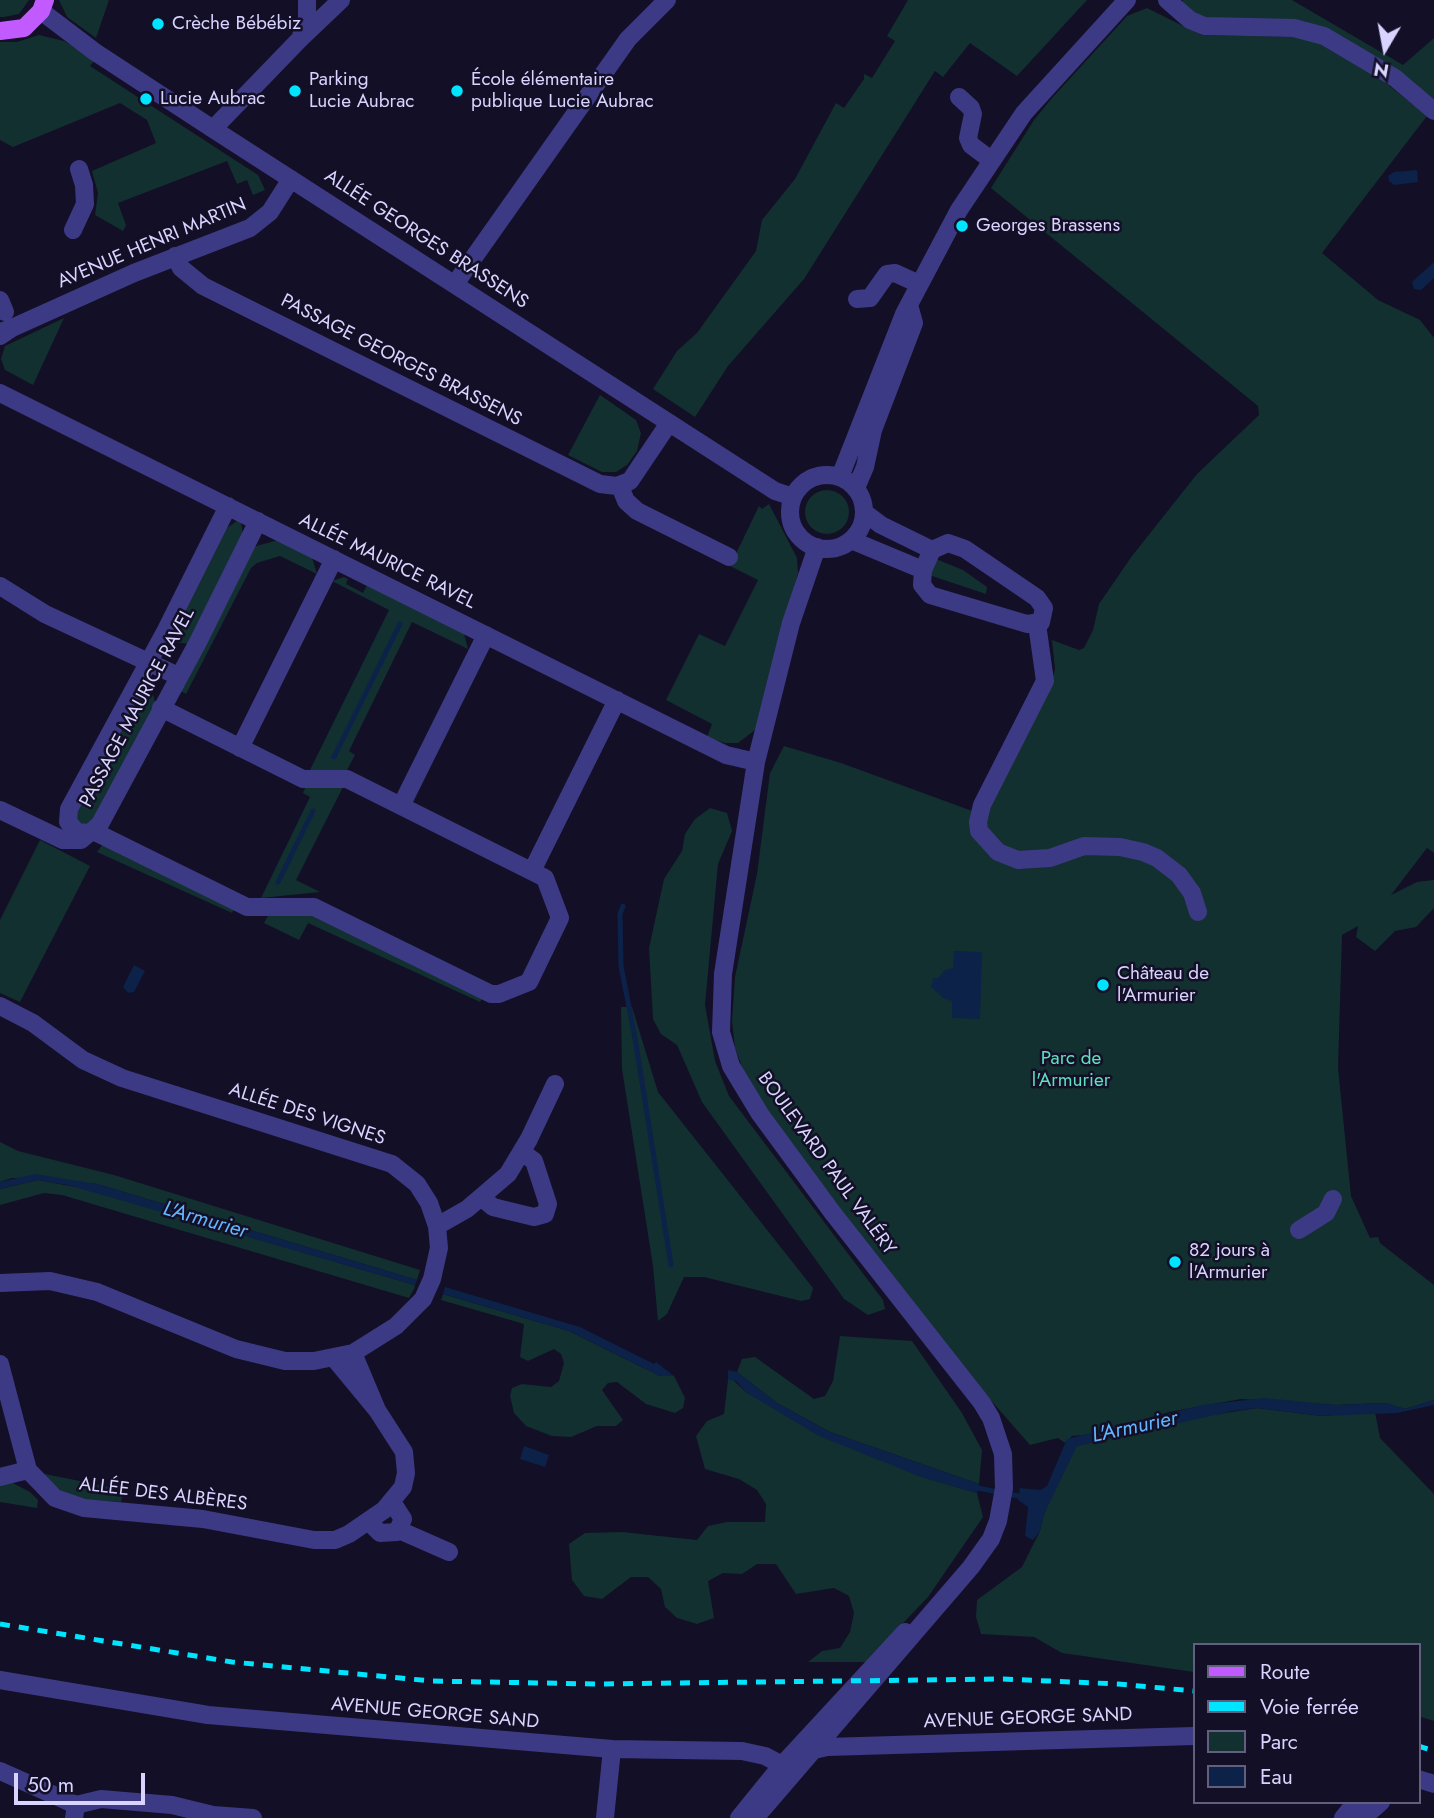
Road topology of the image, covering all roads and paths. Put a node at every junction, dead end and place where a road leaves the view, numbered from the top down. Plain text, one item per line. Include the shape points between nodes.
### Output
1 (307, 0) edge
2 (341, 0) edge
3 (667, 0) edge
4 (1128, 0) edge
5 (1167, 0) edge
6 (43, 6) edge
7 (0, 32) edge
8 (300, 39) junction
9 (959, 97) dead end
10 (1434, 111) edge
11 (213, 129) junction
12 (991, 160) junction
13 (79, 169) dead end
14 (291, 178) junction
15 (73, 230) dead end
16 (175, 256) junction
17 (455, 284) junction
18 (919, 284) junction
19 (857, 299) dead end
20 (909, 305) junction
21 (4, 322) edge
22 (0, 393) edge
23 (669, 423) junction
24 (841, 477) junction
25 (620, 486) junction
26 (856, 488) junction
27 (793, 497) junction
28 (228, 506) junction
29 (864, 513) junction
30 (258, 521) junction
31 (851, 540) junction
32 (817, 547) junction
33 (932, 550) junction
34 (729, 557) dead end
35 (334, 559) junction
36 (922, 570) junction
37 (0, 586) edge
38 (1037, 624) junction
39 (486, 635) junction
40 (149, 661) junction
41 (178, 676) junction
42 (617, 700) junction
43 (161, 708) junction
44 (240, 748) junction
45 (756, 762) junction
46 (401, 806) junction
47 (0, 810) edge
48 (91, 832) junction
49 (532, 871) junction
50 (1198, 912) dead end
51 (0, 1006) edge
52 (555, 1084) dead end
53 (522, 1152) junction
54 (482, 1198) junction
55 (1333, 1199) dead end
56 (437, 1226) junction
57 (1299, 1230) dead end
58 (0, 1283) edge
59 (352, 1353) junction
60 (334, 1358) junction
61 (0, 1364) edge
62 (377, 1410) junction
63 (29, 1470) junction
64 (0, 1477) edge
65 (392, 1502) junction
66 (368, 1521) junction
67 (399, 1530) junction
68 (449, 1552) dead end
69 (947, 1595) junction
70 (0, 1680) edge
71 (854, 1705) junction
72 (1192, 1736) edge
73 (863, 1746) junction
74 (612, 1749) junction
75 (813, 1750) junction
76 (782, 1765) junction
77 (0, 1771) edge
78 (1354, 1804) edge
79 (1379, 1804) edge
80 (75, 1811) edge
81 (253, 1818) edge
82 (605, 1818) edge
83 (739, 1818) edge
84 (755, 1818) edge
85 (1343, 1818) edge
86 (1363, 1818) edge

1 - 8 street
2 - 8 street
3 - 17 street via 628,39
4 - 12 street via 1044,90
5 - 10 street via 1204,26 1294,28 1324,36 1395,78
6 - 7 main road via 24,28
6 - 11 street, ALLÉE GEORGES BRASSENS via 95,52
8 - 11 street
9 - 12 street via 973,114 971,145
11 - 14 street, ALLÉE GEORGES BRASSENS
12 - 18 street
13 - 15 street via 85,204
14 - 16 street, AVENUE HENRI MARTIN via 264,219
14 - 17 street, ALLÉE GEORGES BRASSENS
16 - 21 street, AVENUE HENRI MARTIN
16 - 25 street, PASSAGE GEORGES BRASSENS via 188,276 203,286 595,482
17 - 23 street, ALLÉE GEORGES BRASSENS
18 - 19 street via 887,274 870,298
18 - 20 street
20 - 24 street
20 - 26 street via 915,323 873,430
22 - 28 street, ALLÉE MAURICE RAVEL
23 - 25 street via 633,478
23 - 27 street, ALLÉE GEORGES BRASSENS via 775,492
24 - 26 street
24 - 27 street via 813,477
25 - 34 street via 637,511
26 - 29 street
27 - 32 street via 794,528 803,540
28 - 30 street, ALLÉE MAURICE RAVEL
28 - 40 street, PASSAGE MAURICE RAVEL
29 - 31 street via 861,528
29 - 33 street
30 - 35 street, ALLÉE MAURICE RAVEL
30 - 41 street, PASSAGE MAURICE RAVEL
31 - 32 street via 841,546
31 - 36 street
32 - 45 street, BOULEVARD PAUL VALÉRY via 791,622
33 - 36 street
33 - 38 street via 955,544 1037,598 1044,613
35 - 39 street, ALLÉE MAURICE RAVEL
35 - 44 street
36 - 38 street via 922,585 930,595
37 - 40 street via 45,614
38 - 50 street via 1045,681 982,805 979,831 998,852 1018,860 1050,858 1083,846 1143,852 1180,875
39 - 42 street, ALLÉE MAURICE RAVEL
39 - 46 street
40 - 41 street
40 - 48 street, PASSAGE MAURICE RAVEL via 69,809 71,827
41 - 43 street, PASSAGE MAURICE RAVEL
42 - 45 street, ALLÉE MAURICE RAVEL via 726,755
42 - 49 street
43 - 44 street
43 - 48 street, PASSAGE MAURICE RAVEL via 100,824
44 - 46 street via 303,779 347,779
45 - 69 street, BOULEVARD PAUL VALÉRY via 723,974 721,1032 739,1082 760,1114 991,1418 1003,1454 1003,1495 991,1539
46 - 49 street
47 - 48 street via 63,840 81,840
48 - 49 street via 247,907 314,907 497,995 527,984 560,918 548,881
51 - 56 street, ALLÉE DES VIGNES via 111,1074 392,1164 424,1193
52 - 53 street
53 - 54 street via 508,1174
53 - 54 street via 534,1161 548,1204 545,1214 534,1217 493,1207
54 - 56 street
55 - 57 street via 1326,1213
56 - 59 street, ALLÉE DES VIGNES via 438,1258 423,1299 388,1333
58 - 60 street, ALLÉE DES VIGNES via 50,1282 97,1292 211,1340 269,1358 300,1362
59 - 60 street, ALLÉE DES VIGNES
59 - 62 street
60 - 62 street
61 - 63 street, ALLÉE DES ALBÈRES
62 - 65 street via 405,1459 403,1487
63 - 64 street
63 - 66 street, ALLÉE DES ALBÈRES via 55,1497 84,1508 203,1518 324,1541 349,1534
65 - 66 street, ALLÉE DES ALBÈRES
65 - 67 street via 402,1515
66 - 67 street via 380,1533
67 - 68 street
69 - 71 street, BOULEVARD PAUL VALÉRY
69 - 76 street, BOULEVARD PAUL VALÉRY via 887,1648
70 - 74 street, AVENUE GEORGE SAND via 195,1714
71 - 73 street via 846,1725
71 - 75 street, BOULEVARD PAUL VALÉRY
72 - 73 street, AVENUE GEORGE SAND
73 - 75 street, AVENUE GEORGE SAND
74 - 76 street, AVENUE GEORGE SAND via 742,1751
74 - 82 street
75 - 76 street, AVENUE GEORGE SAND
75 - 84 street, BOULEVARD PAUL VALÉRY
76 - 83 street, BOULEVARD PAUL VALÉRY
77 - 80 street
78 - 85 street
79 - 86 street
80 - 81 street via 101,1799

